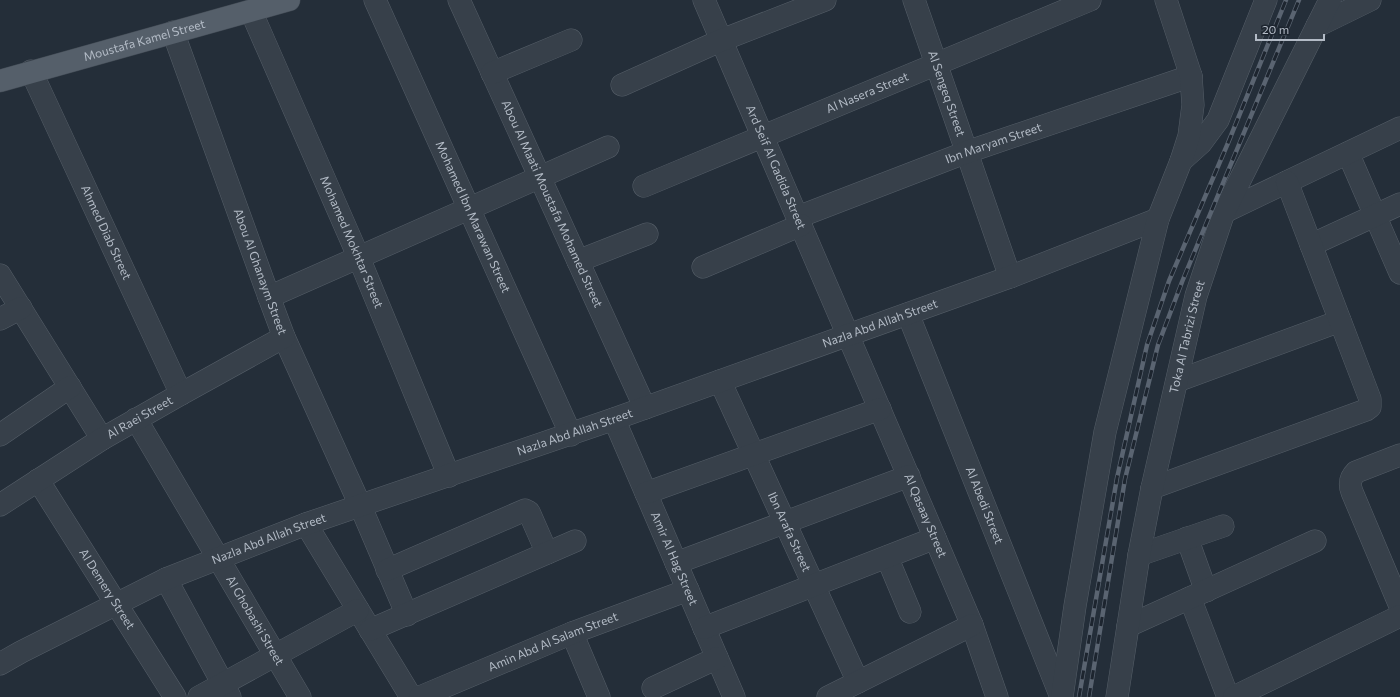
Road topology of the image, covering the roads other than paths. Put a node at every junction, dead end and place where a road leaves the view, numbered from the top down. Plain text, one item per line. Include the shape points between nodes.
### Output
1 (289, 0) edge
2 (375, 0) edge
3 (459, 0) edge
4 (704, 0) edge
5 (825, 0) edge
6 (914, 0) edge
7 (1090, 0) edge
8 (1166, 0) edge
9 (1266, 0) edge
10 (1330, 0) edge
11 (1370, 0) edge
12 (251, 11) junction
13 (1317, 26) junction
14 (173, 32) junction
15 (571, 40) dead end
16 (722, 40) junction
17 (936, 64) junction
18 (31, 71) junction
19 (492, 73) junction
20 (1191, 76) junction
21 (0, 81) edge
22 (622, 85) dead end
23 (1400, 128) edge
24 (763, 137) junction
25 (608, 147) dead end
26 (967, 152) junction
27 (1348, 153) junction
28 (1181, 161) junction
29 (540, 178) junction
30 (1287, 182) junction
31 (644, 186) dead end
32 (1400, 204) edge
33 (469, 209) junction
34 (1224, 212) junction
35 (1375, 215) junction
36 (1158, 219) junction
37 (800, 221) junction
38 (647, 234) dead end
39 (1311, 245) junction
40 (359, 258) junction
41 (578, 261) junction
42 (703, 267) dead end
43 (1400, 273) edge
44 (0, 275) edge
45 (1010, 277) junction
46 (269, 297) junction
47 (21, 308) junction
48 (908, 314) junction
49 (0, 319) edge
50 (1340, 321) junction
51 (848, 335) junction
52 (284, 337) junction
53 (720, 381) junction
54 (1177, 381) junction
55 (70, 387) junction
56 (181, 394) junction
57 (645, 408) junction
58 (880, 409) junction
59 (136, 419) junction
60 (614, 419) junction
61 (571, 435) junction
62 (0, 436) edge
63 (102, 439) junction
64 (754, 454) junction
65 (1400, 455) edge
66 (449, 476) junction
67 (909, 476) junction
68 (38, 480) junction
69 (1152, 488) junction
70 (646, 493) junction
71 (0, 505) edge
72 (360, 505) junction
73 (785, 522) junction
74 (306, 524) junction
75 (1223, 526) dead end
76 (935, 538) junction
77 (1187, 538) junction
78 (575, 541) dead end
79 (1315, 541) dead end
80 (548, 553) junction
81 (1139, 555) junction
82 (887, 557) junction
83 (218, 558) junction
84 (676, 563) junction
85 (387, 570) junction
86 (166, 579) junction
87 (814, 585) junction
88 (688, 590) junction
89 (1198, 594) junction
90 (116, 604) junction
91 (1400, 606) edge
92 (358, 610) junction
93 (910, 612) dead end
94 (407, 615) junction
95 (1400, 616) edge
96 (972, 625) junction
97 (1128, 626) junction
98 (704, 628) junction
99 (370, 630) junction
100 (572, 633) junction
101 (275, 655) junction
102 (717, 658) junction
103 (0, 664) edge
104 (858, 682) junction
105 (653, 688) dead end
106 (227, 690) edge
107 (175, 697) edge
108 (200, 697) edge
109 (300, 697) edge
110 (412, 697) edge
111 (420, 697) edge
112 (599, 697) edge
113 (734, 697) edge
114 (828, 697) edge
115 (997, 697) edge
116 (1061, 697) edge
117 (1117, 697) edge
118 (1228, 697) edge
119 (1234, 697) edge

1 - 12 main road, Moustafa Kamel Street
2 - 33 street, Mohamed Ibn Marawan Street
3 - 19 street, Abou Al Maati Moustafa Mohamed Street
4 - 16 street, Ard Seif Al Gadida Street
5 - 16 street
6 - 17 street, Al Sengeq Street
7 - 17 street, Al Nasera Street
8 - 20 street
9 - 28 street via 1218,120 1201,143
10 - 13 street, Toka Al Tabrizi Street
11 - 13 street
12 - 14 main road, Moustafa Kamel Street
12 - 40 street, Mohamed Mokhtar Street
13 - 34 street, Toka Al Tabrizi Street
14 - 18 main road, Moustafa Kamel Street
14 - 46 street, Abou Al Ghanaym Street
15 - 19 street
16 - 22 street
16 - 24 street, Ard Seif Al Gadida Street
17 - 24 street, Al Nasera Street
17 - 26 street, Al Sengeq Street
18 - 21 main road, Moustafa Kamel Street
18 - 56 street, Ahmed Diab Street
19 - 29 street, Abou Al Maati Moustafa Mohamed Street
20 - 26 street, Ibn Maryam Street
20 - 28 street via 1189,136
23 - 27 street
24 - 31 street, Al Nasera Street
24 - 37 street, Ard Seif Al Gadida Street
25 - 29 street
26 - 37 street, Ibn Maryam Street
26 - 45 street, Al Sengeq Street
27 - 30 street
27 - 35 street
28 - 36 street
29 - 33 street
29 - 41 street, Abou Al Maati Moustafa Mohamed Street
30 - 34 street
30 - 39 street
32 - 35 street
33 - 40 street
33 - 61 street, Mohamed Ibn Marawan Street
34 - 54 street, Toka Al Tabrizi Street via 1196,296
35 - 39 street
35 - 43 street
36 - 45 street, Nazla Abd Allah Street
36 - 116 street via 1105,432
37 - 42 street, Ibn Maryam Street
37 - 51 street, Ard Seif Al Gadida Street
38 - 41 street
39 - 50 street
40 - 46 street
40 - 66 street, Mohamed Mokhtar Street
41 - 57 street, Abou Al Maati Moustafa Mohamed Street
44 - 47 street
45 - 48 street, Nazla Abd Allah Street
46 - 52 street, Abou Al Ghanaym Street
47 - 49 street
47 - 55 street
48 - 51 street, Nazla Abd Allah Street
48 - 116 street, Al Abedi Street
50 - 54 street
50 - 69 street via 1370,399 1370,407
51 - 53 street, Nazla Abd Allah Street
51 - 58 street, Al Qasaay Street
52 - 56 street, Al Raei Street
52 - 72 street, Abou Al Ghanaym Street
53 - 57 street, Nazla Abd Allah Street
53 - 64 street, Ibn Arafa Street
54 - 69 street, Toka Al Tabrizi Street
55 - 62 street
55 - 63 street
56 - 59 street, Al Raei Street
57 - 60 street, Nazla Abd Allah Street
58 - 64 street
58 - 67 street, Al Qasaay Street
59 - 63 street, Al Raei Street
59 - 83 street, Al Ghobashi Street
60 - 61 street, Nazla Abd Allah Street
60 - 70 street, Amir Al Hag Street
61 - 66 street, Nazla Abd Allah Street
63 - 68 street, Al Raei Street
64 - 70 street
64 - 73 street, Ibn Arafa Street
65 - 91 street via 1356,472 1350,484
66 - 72 street, Nazla Abd Allah Street
67 - 73 street
67 - 76 street, Al Qasaay Street
68 - 71 street, Al Raei Street
68 - 90 street, Al Demery Street
69 - 81 street, Toka Al Tabrizi Street
70 - 84 street, Amir Al Hag Street
72 - 74 street, Nazla Abd Allah Street
72 - 85 street, Abou Al Ghanaym Street
73 - 84 street
73 - 87 street, Ibn Arafa Street
74 - 83 street, Nazla Abd Allah Street
74 - 92 street
75 - 77 street
76 - 82 street
76 - 96 street, Al Qasaay Street
77 - 81 street
77 - 89 street
78 - 80 street
79 - 89 street
80 - 85 street via 528,510 525,510
80 - 94 street
81 - 97 street, Toka Al Tabrizi Street
82 - 87 street
82 - 93 street
83 - 86 street, Nazla Abd Allah Street
83 - 101 street, Al Ghobashi Street
84 - 88 street, Amir Al Hag Street
85 - 94 street, Abou Al Ghanaym Street
86 - 90 street, Nazla Abd Allah Street
86 - 106 street
87 - 98 street
87 - 104 street, Ibn Arafa Street
88 - 98 street, Amir Al Hag Street
88 - 100 street, Amin Abd Al Salam Street
89 - 97 street
89 - 118 street
90 - 103 street, Nazla Abd Allah Street
90 - 107 street, Al Demery Street
92 - 99 street
92 - 101 street
94 - 99 street
95 - 119 street
96 - 104 street
96 - 115 street, Al Qasaay Street
97 - 117 street, Toka Al Tabrizi Street
98 - 102 street, Amir Al Hag Street
99 - 110 street
100 - 111 street, Amin Abd Al Salam Street
100 - 112 street
101 - 106 street
101 - 109 street, Al Ghobashi Street
102 - 105 street
102 - 113 street, Amir Al Hag Street
104 - 114 street
106 - 108 street

